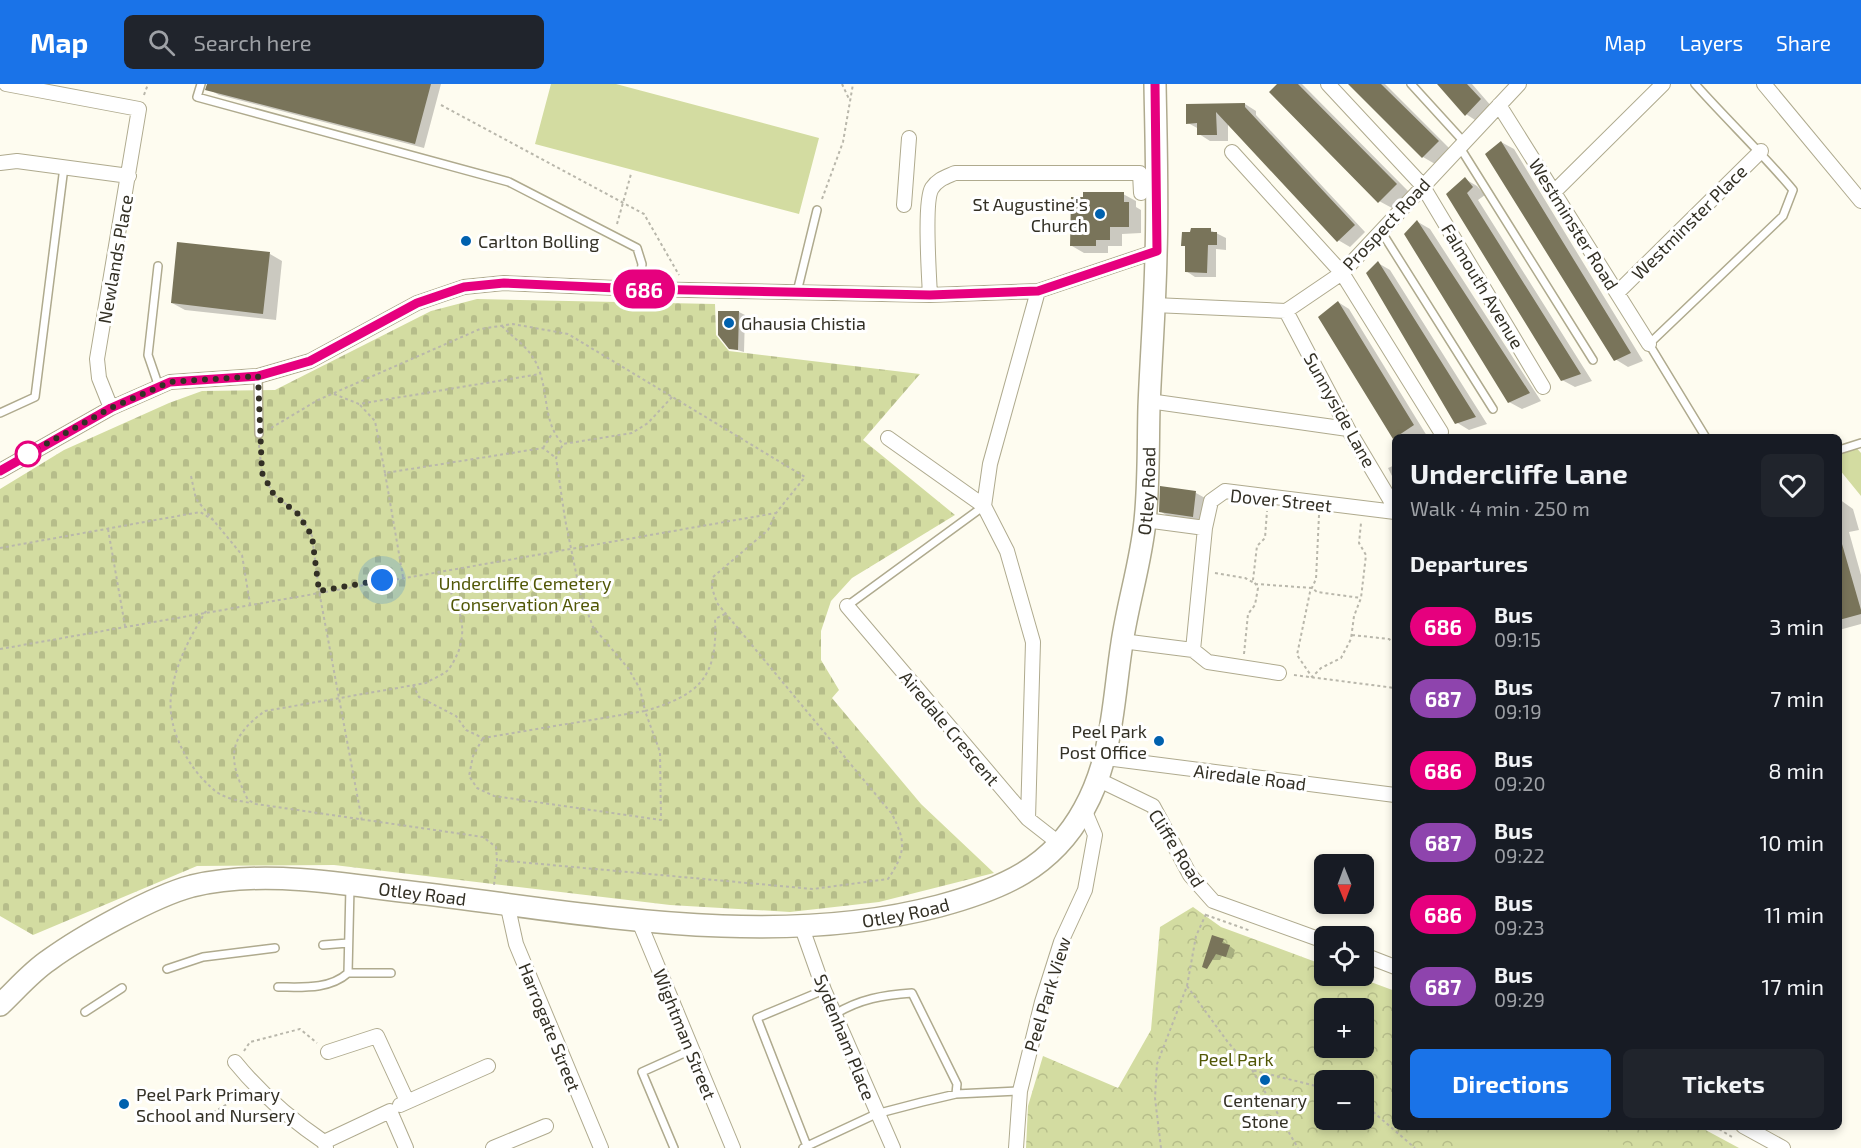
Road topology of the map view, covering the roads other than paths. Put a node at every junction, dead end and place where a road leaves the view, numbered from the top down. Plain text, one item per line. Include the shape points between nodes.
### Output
1 (6, 84) edge
2 (201, 84) edge
3 (1155, 84) edge
4 (1328, 84) edge
5 (1411, 84) edge
6 (1663, 84) edge
7 (1695, 84) edge
8 (1764, 84) edge
9 (1510, 87) edge
10 (1499, 105) junction
11 (909, 138) dead end
12 (1461, 144) junction
13 (1761, 151) junction
14 (1232, 152) dead end
15 (0, 163) edge
16 (64, 167) junction
17 (129, 176) junction
18 (1422, 185) junction
19 (905, 190) junction
20 (930, 190) junction
21 (1554, 192) junction
22 (1141, 193) dead end
23 (1861, 201) edge
24 (904, 205) dead end
25 (817, 210) road end
26 (1380, 230) junction
27 (1157, 251) junction
28 (158, 266) dead end
29 (1342, 273) junction
30 (639, 289) junction
31 (1038, 291) junction
32 (797, 292) junction
33 (1617, 293) junction
34 (930, 295) junction
35 (1154, 305) junction
36 (1286, 311) junction
37 (1649, 344) junction
38 (1593, 360) dead end
39 (258, 376) junction
40 (159, 387) junction
41 (1543, 387) dead end
42 (1149, 401) junction
43 (111, 408) junction
44 (1493, 410) dead end
45 (0, 413) edge
46 (1348, 429) junction
47 (1441, 432) dead end
48 (259, 434) road end
49 (1704, 434) edge
50 (888, 438) dead end
51 (1861, 444) edge
52 (1842, 449) edge
53 (0, 471) edge
54 (1392, 505) edge
55 (984, 506) junction
56 (1392, 510) edge
57 (1145, 520) junction
58 (1205, 528) junction
59 (847, 606) joint
60 (1122, 641) junction
61 (1193, 650) junction
62 (1279, 673) road end
63 (1106, 758) junction
64 (1097, 779) junction
65 (1392, 795) edge
66 (1084, 809) junction
67 (1028, 819) junction
68 (1060, 844) junction
69 (350, 885) junction
70 (500, 902) junction
71 (638, 920) junction
72 (801, 925) junction
73 (1314, 937) edge
74 (348, 943) junction
75 (323, 945) dead end
76 (275, 948) dead end
77 (1374, 960) edge
78 (1392, 966) edge
79 (167, 969) dead end
80 (348, 973) junction
81 (391, 973) dead end
82 (278, 987) dead end
83 (123, 988) dead end
84 (824, 990) junction
85 (0, 1005) edge
86 (85, 1012) dead end
87 (835, 1014) junction
88 (691, 1050) junction
89 (328, 1052) road end
90 (235, 1062) road end
91 (488, 1066) dead end
92 (1020, 1091) junction
93 (956, 1094) junction
94 (407, 1101) junction
95 (390, 1111) junction
96 (876, 1114) junction
97 (546, 1126) dead end
98 (1750, 1130) edge
99 (325, 1145) edge
100 (805, 1147) edge
101 (406, 1148) edge
102 (493, 1148) edge
103 (601, 1148) edge
104 (674, 1148) edge
105 (733, 1148) edge
106 (892, 1148) edge
107 (1016, 1148) edge
108 (1783, 1148) edge

1 - 17 street, Newlands Place via 139,109
2 - 30 lane via 197,97 509,182 637,248 642,264
3 - 27 main road, Otley Road
4 - 18 street, Falmouth Avenue
5 - 12 lane
6 - 21 street
7 - 13 lane
8 - 23 street
9 - 10 street, Prospect Road
10 - 12 street, Prospect Road
10 - 21 street, Westminster Road
11 - 19 street
12 - 18 street, Prospect Road
12 - 38 lane
13 - 33 street, Westminster Place
13 - 37 lane via 1793,190 1784,216
14 - 29 street
15 - 16 street
16 - 17 street
16 - 45 lane via 35,397
17 - 43 street, Newlands Place via 97,359 99,378
18 - 26 street, Prospect Road
18 - 41 street, Falmouth Avenue
19 - 20 street
19 - 24 street
20 - 22 street via 939,179 955,173 1140,173
20 - 34 street
21 - 33 street, Westminster Road
25 - 32 lane
26 - 29 street, Prospect Road
26 - 44 lane
27 - 31 street
27 - 35 main road, Otley Road
28 - 40 lane via 148,355
29 - 36 street, Prospect Road
29 - 47 street
30 - 32 street
30 - 39 street via 504,283 464,287 417,303 310,361
31 - 34 street
31 - 55 street via 990,464
32 - 34 street
33 - 37 street, Westminster Road
35 - 36 street
35 - 42 main road, Otley Road
36 - 46 street, Sunnyside Lane
37 - 49 lane
39 - 40 street via 170,382
39 - 48 lane
40 - 43 street
42 - 46 street
42 - 57 main road, Otley Road
43 - 53 street
46 - 54 street, Sunnyside Lane
50 - 55 street
51 - 52 lane
55 - 59 lane
55 - 67 street via 1007,551 1033,642
56 - 58 street, Dover Street via 1225,491 1211,501
57 - 58 street
57 - 60 main road, Otley Road
58 - 61 street, Dover Street
59 - 67 street, Airedale Crescent
60 - 61 street
60 - 63 main road, Otley Road
61 - 62 street via 1208,662
63 - 64 main road, Otley Road
63 - 65 street, Airedale Road
64 - 66 main road, Otley Road
64 - 73 street, Cliffe Road via 1154,806 1190,874 1213,901
66 - 68 main road, Otley Road
66 - 92 street, Peel Park View via 1095,836 1085,890 1061,942
67 - 68 street, Airedale Crescent
68 - 72 main road, Otley Road via 1023,876 981,894 918,911
69 - 70 main road, Otley Road
69 - 74 lane
69 - 85 main road, Otley Road via 263,878 191,886 72,944 45,962
70 - 71 main road, Otley Road
70 - 103 street, Harrogate Street
71 - 72 main road, Otley Road via 730,926
71 - 88 street, Wightman Street
72 - 84 street, Sydenham Place
74 - 75 lane
74 - 80 lane
76 - 79 lane via 203,957
77 - 78 street
80 - 81 lane
80 - 82 lane via 332,983
83 - 86 lane
84 - 87 street, Sydenham Place
84 - 100 lane via 757,1018
87 - 93 lane via 856,1002 912,993 957,1084
87 - 96 street, Sydenham Place
88 - 104 lane via 642,1072
88 - 105 street, Wightman Street
89 - 94 street via 376,1036
90 - 99 street via 291,1120
91 - 94 street
92 - 93 lane
92 - 107 street, Peel Park View
93 - 96 lane
94 - 95 street
95 - 99 street
95 - 101 street
96 - 100 lane
96 - 106 street, Sydenham Place
97 - 102 street
98 - 108 street

